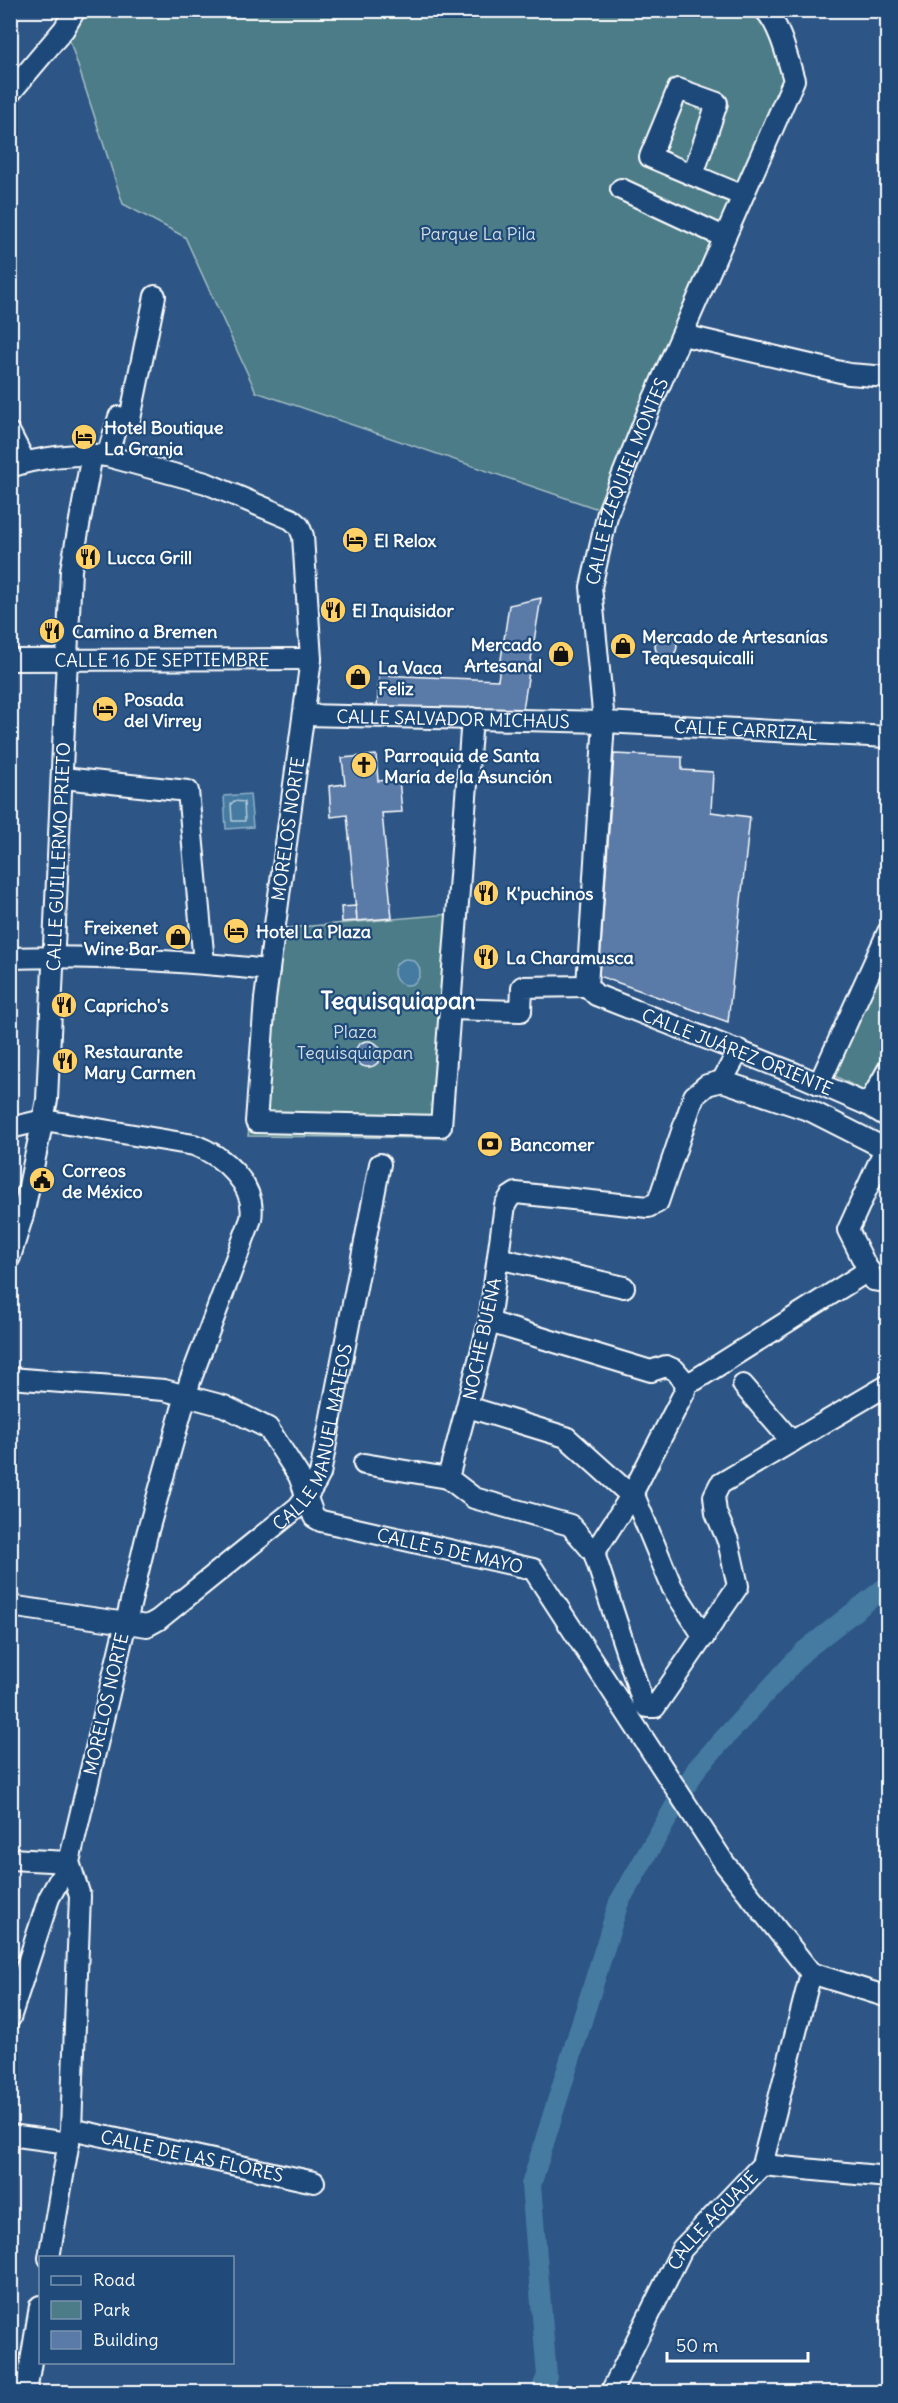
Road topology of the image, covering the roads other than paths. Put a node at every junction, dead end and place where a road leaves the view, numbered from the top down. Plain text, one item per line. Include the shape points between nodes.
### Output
1 (75, 10) edge
2 (768, 12) edge
3 (10, 93) edge
4 (693, 175) dead end
5 (621, 189) dead end
6 (741, 195) junction
7 (724, 237) junction
8 (155, 296) dead end
9 (683, 335) junction
10 (888, 377) edge
11 (10, 433) edge
12 (100, 455) junction
13 (18, 465) edge
14 (312, 659) junction
15 (10, 660) edge
16 (67, 661) junction
17 (305, 715) junction
18 (472, 718) junction
19 (604, 722) junction
20 (888, 737) edge
21 (63, 778) junction
22 (888, 933) edge
23 (54, 957) junction
24 (10, 958) edge
25 (204, 963) junction
26 (269, 970) junction
27 (587, 986) junction
28 (450, 1009) junction
29 (739, 1050) junction
30 (888, 1070) edge
31 (722, 1081) junction
32 (819, 1084) junction
33 (868, 1105) junction
34 (888, 1117) edge
35 (44, 1120) junction
36 (10, 1128) edge
37 (886, 1150) edge
38 (380, 1164) dead end
39 (10, 1257) edge
40 (498, 1258) junction
41 (877, 1277) edge
42 (624, 1287) dead end
43 (489, 1322) junction
44 (10, 1378) edge
45 (686, 1383) junction
46 (743, 1384) dead end
47 (888, 1385) edge
48 (186, 1397) junction
49 (468, 1407) junction
50 (792, 1442) junction
51 (364, 1464) dead end
52 (448, 1478) junction
53 (631, 1496) junction
54 (306, 1497) junction
55 (594, 1553) junction
56 (10, 1606) edge
57 (126, 1623) junction
58 (704, 1637) junction
59 (10, 1859) edge
60 (69, 1862) junction
61 (812, 1973) junction
62 (888, 1997) edge
63 (10, 2018) edge
64 (10, 2135) edge
65 (70, 2136) junction
66 (762, 2165) junction
67 (888, 2177) edge
68 (314, 2182) dead end
69 (49, 2256) edge
70 (39, 2312) edge
71 (26, 2392) edge
72 (612, 2392) edge

1 - 3 street via 64,29
2 - 6 street, CALLE EZEQUIEL MONTES via 794,80
4 - 6 street
5 - 7 street
6 - 7 street, CALLE EZEQUIEL MONTES
7 - 9 street, CALLE EZEQUIEL MONTES
8 - 12 street, CALLE GUILLERMO PRIETO via 130,419 119,417
9 - 10 street via 849,374
9 - 19 street, CALLE EZEQUIEL MONTES via 608,512 591,587
11 - 13 street
12 - 13 street
12 - 14 street, MORELOS NORTE via 206,483 299,526 303,536
12 - 16 street, CALLE GUILLERMO PRIETO via 71,570
14 - 16 street, CALLE 16 DE SEPTIEMBRE
14 - 17 street, MORELOS NORTE
15 - 16 street, CALLE 16 DE SEPTIEMBRE
16 - 21 street, CALLE GUILLERMO PRIETO
17 - 18 street, CALLE SALVADOR MICHAUS
17 - 26 street, MORELOS NORTE
18 - 19 street, CALLE SALVADOR MICHAUS
18 - 28 street
19 - 20 street, CALLE CARRIZAL
19 - 27 street, CALLE EZEQUIEL MONTES
21 - 23 street, CALLE GUILLERMO PRIETO
21 - 25 street via 188,791
22 - 32 street
23 - 24 street
23 - 25 street
23 - 35 street, CALLE GUILLERMO PRIETO
25 - 26 street
26 - 28 street, MORELOS NORTE via 256,1122 441,1126
27 - 28 street via 522,987 521,1011
27 - 29 street, CALLE JUÁREZ ORIENTE via 596,995
29 - 31 street
29 - 32 street, CALLE JUÁREZ ORIENTE
30 - 33 street
31 - 37 street via 811,1111
31 - 40 street, NOCHE BUENA via 707,1085 694,1096 658,1203 648,1208 516,1193 505,1205
32 - 33 street, CALLE JUÁREZ ORIENTE
33 - 34 street, CALLE JUÁREZ ORIENTE
35 - 36 street
35 - 39 street, CALLE GUILLERMO PRIETO
35 - 48 street, MORELOS NORTE via 208,1150 232,1169 249,1196 251,1219
37 - 41 street via 848,1230
38 - 54 street, CALLE MANUEL MATEOS via 320,1474
40 - 42 street
40 - 43 street, NOCHE BUENA
41 - 45 street
43 - 45 street via 651,1371 666,1366
43 - 49 street, NOCHE BUENA
44 - 48 street, CALLE 5 DE MAYO via 164,1390
45 - 53 street
46 - 50 street
47 - 50 street
48 - 54 street, CALLE 5 DE MAYO via 224,1406 268,1428 299,1476
48 - 57 street, MORELOS NORTE
49 - 52 street, NOCHE BUENA
49 - 53 street via 566,1437
50 - 58 street via 720,1484 714,1496 738,1586
51 - 52 street
52 - 55 street via 474,1498 570,1525
53 - 55 street
53 - 58 street via 672,1587
54 - 57 street, CALLE MANUEL MATEOS via 158,1620 147,1626
54 - 61 street, CALLE 5 DE MAYO via 314,1517 321,1521 533,1569 725,1864
55 - 58 street via 647,1707 660,1703
56 - 57 street, CALLE MANUEL MATEOS
57 - 60 street, MORELOS NORTE
59 - 60 street
60 - 63 street, MORELOS NORTE via 49,1898
60 - 65 street via 80,1896
61 - 62 street
61 - 66 street, CALLE AGUAJE
64 - 65 street, CALLE DE LAS FLORES
65 - 68 street, CALLE DE LAS FLORES
65 - 69 street
66 - 67 street
66 - 72 street, CALLE AGUAJE via 682,2249
70 - 71 street

